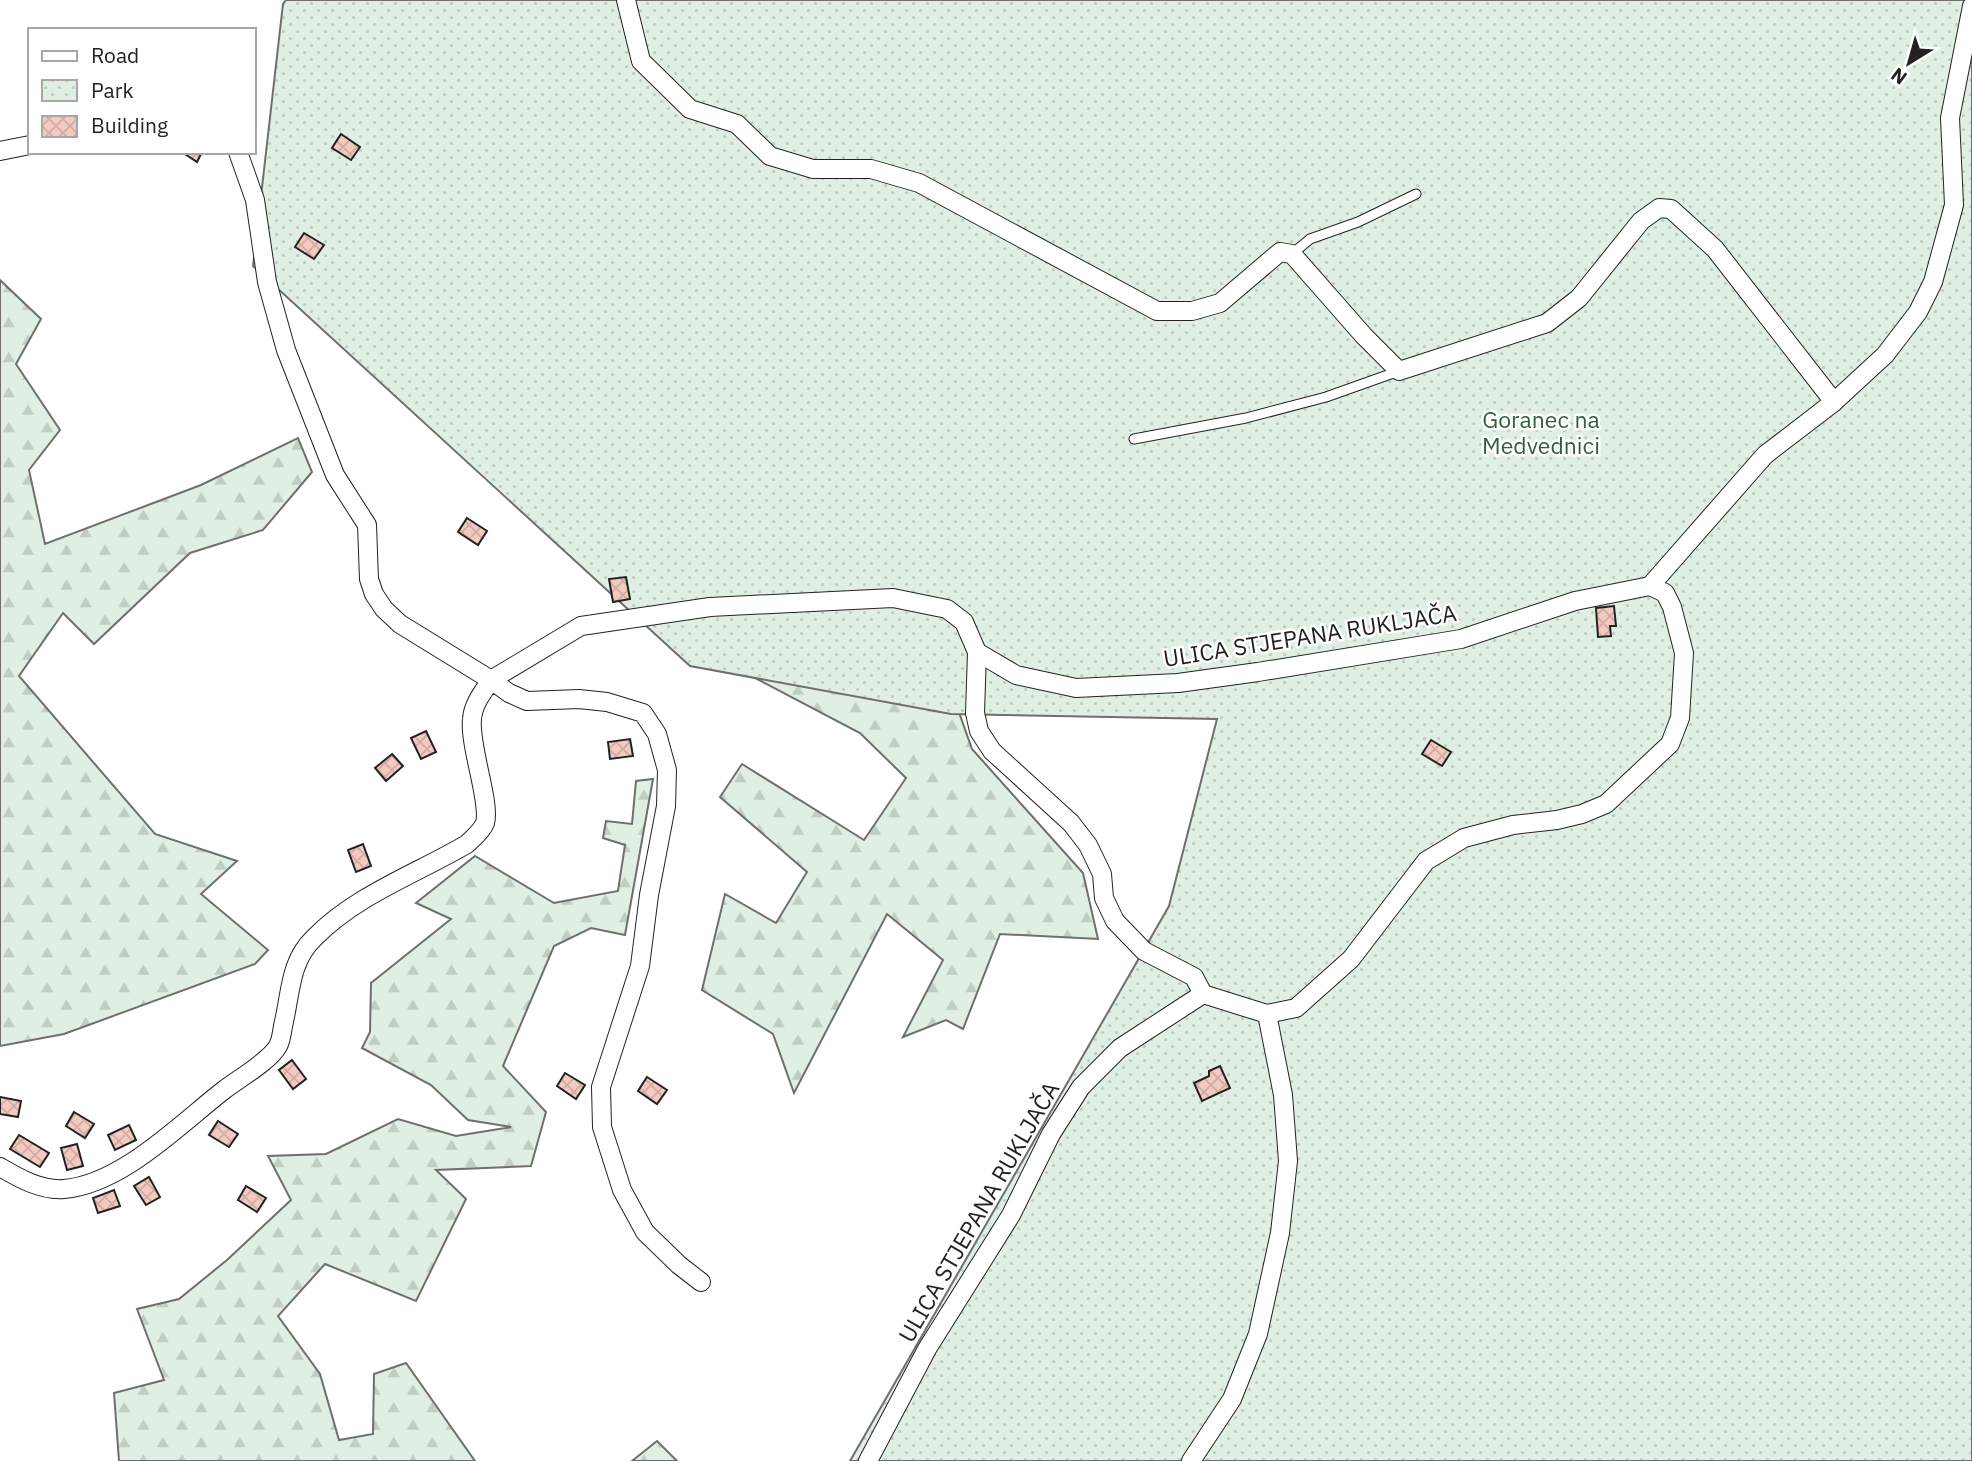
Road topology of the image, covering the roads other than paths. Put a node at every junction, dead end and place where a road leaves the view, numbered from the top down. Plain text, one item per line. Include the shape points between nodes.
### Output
1 (626, 0) edge
2 (1972, 6) edge
3 (28, 145) edge
4 (0, 152) edge
5 (239, 154) edge
6 (1416, 194) dead end
7 (1292, 254) junction
8 (1399, 371) junction
9 (1834, 402) junction
10 (1134, 439) dead end
11 (1650, 586) junction
12 (978, 652) junction
13 (491, 680) junction
14 (1203, 994) junction
15 (1267, 1014) junction
16 (0, 1167) edge
17 (701, 1282) dead end
18 (868, 1461) edge
19 (1191, 1461) edge

1 - 7 street via 641,61 690,108 737,124 770,156 813,169 871,169 919,183 1157,311 1192,312 1220,303 1280,252
2 - 9 street via 1950,118 1954,205 1933,282 1918,312 1885,355
3 - 4 street
5 - 13 street via 255,200 267,282 286,350 335,475 367,525 374,594 400,624
6 - 7 lane via 1310,239
7 - 8 street
8 - 9 street via 1547,323 1579,298 1641,221 1659,208 1671,209 1715,249
8 - 10 lane via 1246,418
9 - 11 street via 1765,455
11 - 12 street, ULICA STJEPANA RUKLJAČA via 1575,601 1461,639 1178,683 1076,688 1016,675
11 - 15 street via 1669,600 1684,653 1680,719 1670,744 1606,804 1583,814 1464,838 1426,861 1351,960 1296,1008
12 - 13 street via 964,622 947,610 893,598 710,607 581,626
12 - 14 street via 975,713 979,731 992,751 1071,823 1088,845 1115,921 1144,951 1194,977
13 - 16 street via 475,705 472,720 485,823 467,844 360,902 312,939 294,969 277,1048 164,1139 100,1178 51,1189
13 - 17 street via 527,701 579,699 643,713 657,734 667,770 666,806 640,966 601,1087 602,1127 622,1190 645,1232
14 - 15 street
14 - 18 street, ULICA STJEPANA RUKLJAČA via 1120,1048 1081,1087 1051,1134 1011,1215 927,1349
15 - 19 street via 1283,1095 1288,1161 1280,1233 1258,1334 1232,1399

